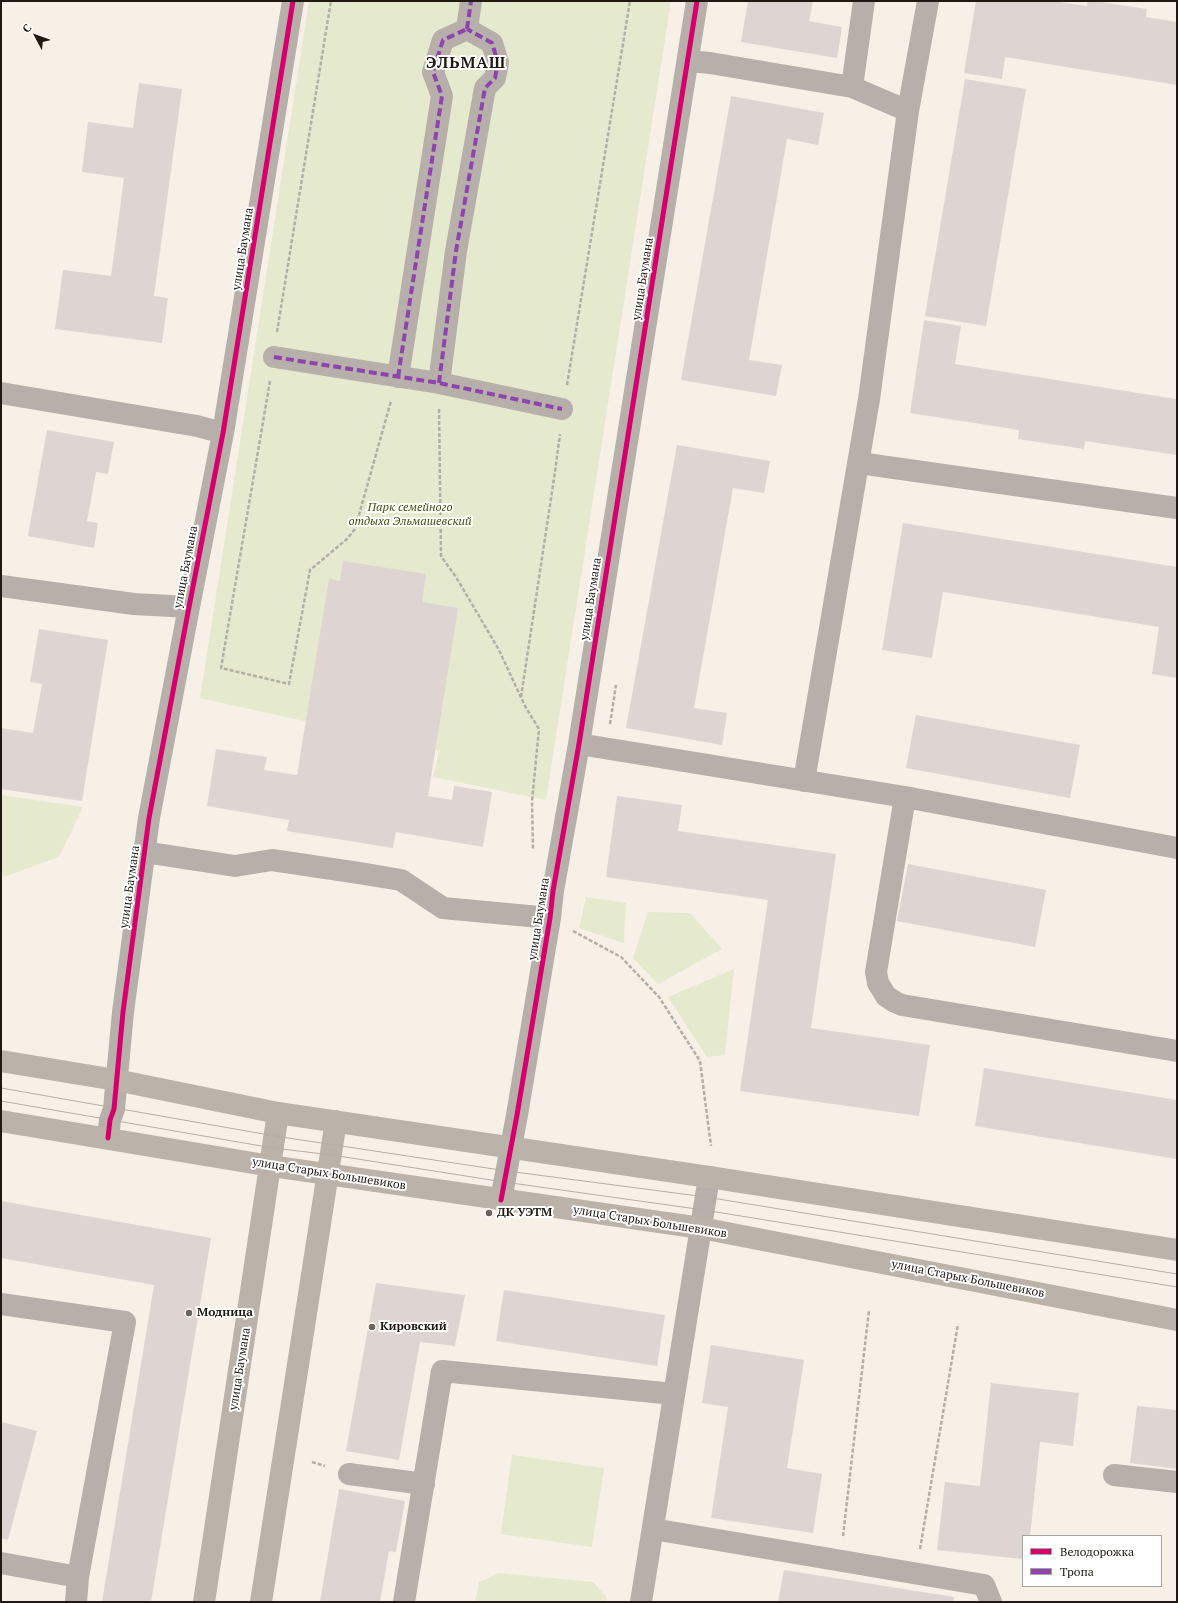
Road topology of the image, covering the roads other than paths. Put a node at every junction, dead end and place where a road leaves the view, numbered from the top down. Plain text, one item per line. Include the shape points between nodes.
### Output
1 (293, 1) edge
2 (471, 1) edge
3 (696, 1) edge
4 (864, 1) edge
5 (928, 1) edge
6 (467, 29) junction
7 (688, 61) junction
8 (852, 87) junction
9 (908, 111) junction
10 (274, 357) road end
11 (398, 377) junction
12 (439, 383) junction
13 (1, 393) edge
14 (562, 409) road end
15 (223, 433) junction
16 (859, 463) junction
17 (1177, 508) edge
18 (1, 586) edge
19 (188, 607) junction
20 (578, 744) junction
21 (804, 781) junction
22 (905, 797) junction
23 (1176, 843) edge
24 (144, 852) junction
25 (550, 918) junction
26 (1177, 1051) edge
27 (1, 1061) edge
28 (116, 1080) junction
29 (278, 1113) junction
30 (1, 1121) edge
31 (336, 1121) junction
32 (108, 1138) junction
33 (511, 1147) junction
34 (271, 1166) junction
35 (329, 1174) junction
36 (709, 1177) junction
37 (501, 1200) junction
38 (701, 1228) junction
39 (1177, 1250) edge
40 (1, 1304) edge
41 (1177, 1320) edge
42 (674, 1394) junction
43 (349, 1474) dead end
44 (1114, 1475) dead end
45 (1177, 1482) edge
46 (424, 1484) junction
47 (653, 1529) junction
48 (1, 1563) edge
49 (78, 1577) junction
50 (76, 1602) edge
51 (204, 1602) edge
52 (261, 1602) edge
53 (404, 1602) edge
54 (641, 1602) edge
55 (991, 1602) edge

1 - 15 street, улица Баумана
2 - 6 street
3 - 7 street, улица Баумана
4 - 8 street
5 - 9 street
6 - 11 street via 443,40 433,72 442,96
6 - 12 street via 492,43 498,63 495,78 485,88 456,251
7 - 8 street
7 - 20 street, улица Баумана
8 - 9 street
9 - 16 street via 870,399
10 - 11 street
11 - 12 street
12 - 14 street
13 - 15 street via 197,426
15 - 19 street, улица Баумана
16 - 17 street
16 - 21 street
18 - 19 street via 134,604
19 - 24 street, улица Баумана
20 - 21 street
20 - 25 street, улица Баумана
21 - 22 street
22 - 23 street
22 - 26 street via 876,972 878,983 886,996 902,1005
24 - 25 street via 235,866 272,860 402,880 443,908
24 - 28 street, улица Баумана
25 - 33 street, улица Баумана
27 - 28 main road
28 - 29 main road
28 - 32 street, улица Баумана
29 - 31 main road
29 - 34 main road, улица Баумана
30 - 32 main road, улица Старых Большевиков
31 - 33 main road
31 - 35 main road
32 - 34 main road, улица Старых Большевиков
33 - 36 main road
33 - 37 street, улица Баумана
34 - 35 main road, улица Старых Большевиков
34 - 51 main road, улица Баумана
35 - 37 main road, улица Старых Большевиков
35 - 52 main road
36 - 38 street
36 - 39 main road
37 - 38 main road, улица Старых Большевиков
38 - 41 main road, улица Старых Большевиков
38 - 42 street
40 - 49 street via 125,1322
42 - 46 street via 442,1371
42 - 47 street
43 - 46 street
44 - 45 street
46 - 53 street
47 - 54 street
47 - 55 street via 984,1585
48 - 49 street
49 - 50 street

